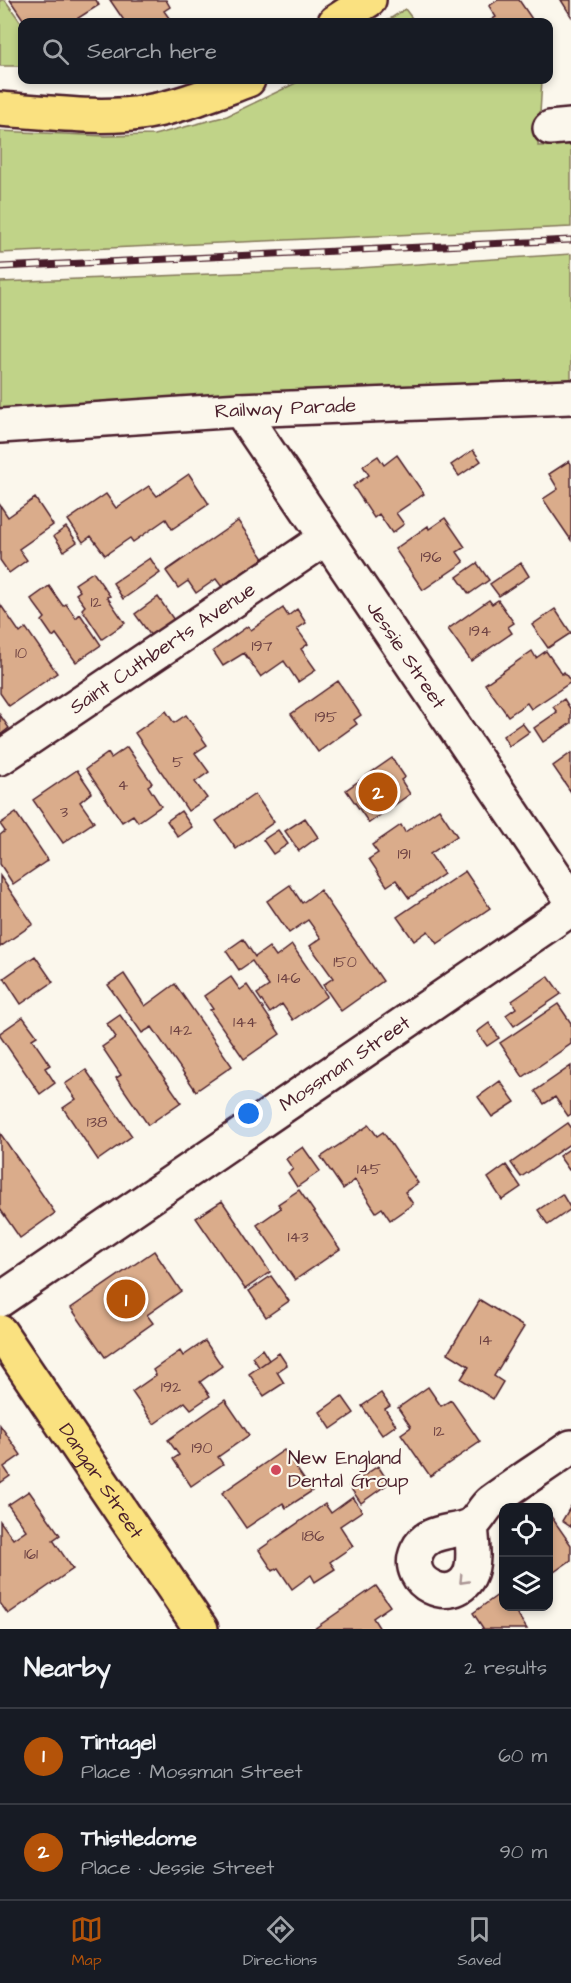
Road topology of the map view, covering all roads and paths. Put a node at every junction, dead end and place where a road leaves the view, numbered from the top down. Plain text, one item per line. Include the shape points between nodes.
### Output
1 (369, 0) edge
2 (341, 18) edge
3 (238, 84) edge
4 (0, 109) edge
5 (571, 397) edge
6 (240, 410) junction
7 (0, 426) edge
8 (326, 538) junction
9 (0, 758) edge
10 (571, 899) edge
11 (571, 909) edge
12 (0, 1300) edge
13 (0, 1332) edge
14 (571, 1448) edge
15 (471, 1525) dead end
16 (201, 1629) edge

1 - 2 main road
3 - 4 main road via 147,112 94,115
5 - 6 street, Railway Parade
6 - 7 street, Railway Parade
6 - 8 street, Jessie Street
8 - 9 street, Saint Cuthberts Avenue
8 - 10 street, Jessie Street
11 - 12 street, Mossman Street
13 - 16 main road, Dangar Street
14 - 15 street via 488,1504

